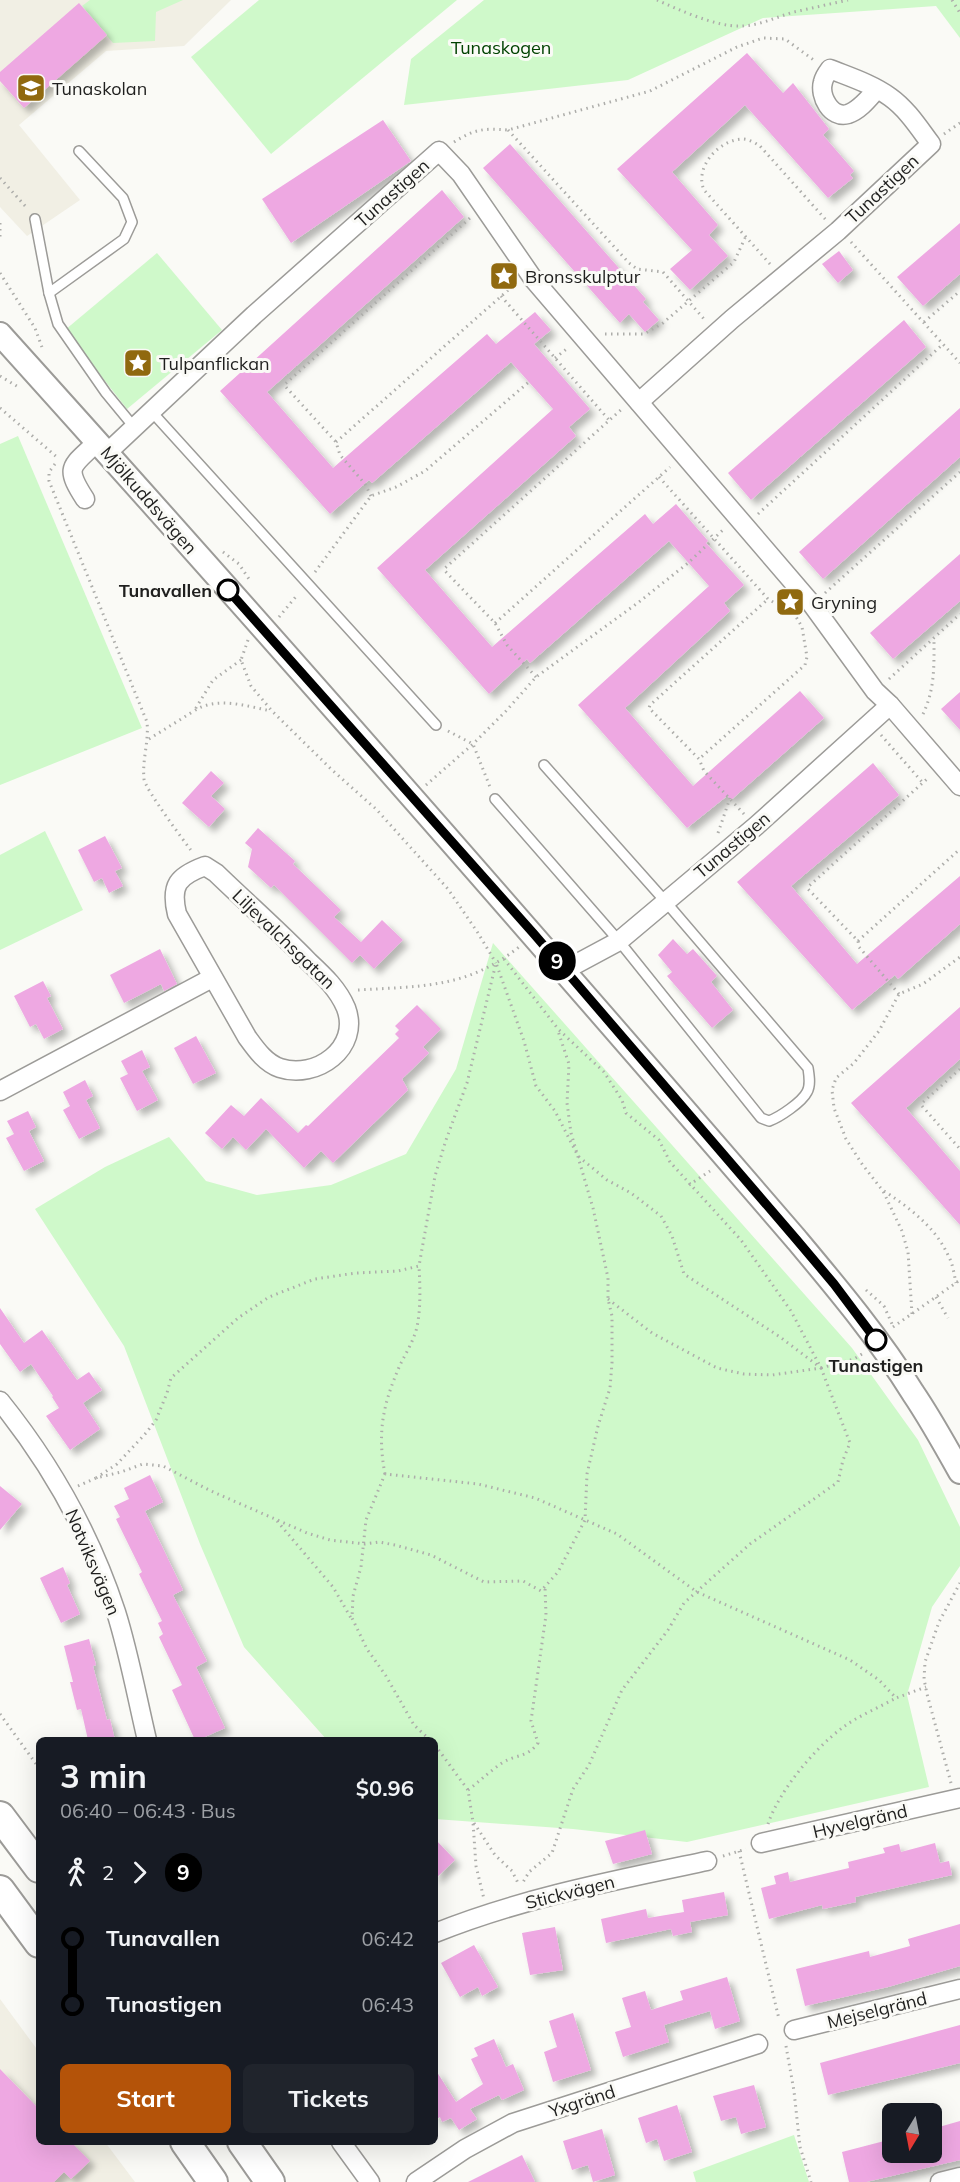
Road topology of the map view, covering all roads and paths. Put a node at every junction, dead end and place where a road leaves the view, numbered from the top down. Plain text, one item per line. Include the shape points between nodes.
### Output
1 (657, 0) edge
2 (848, 0) edge
3 (952, 0) edge
4 (960, 13) edge
5 (830, 69) junction
6 (877, 89) junction
7 (508, 130) junction
8 (79, 151) dead end
9 (439, 151) junction
10 (0, 178) edge
11 (476, 217) dead end
12 (35, 219) joint
13 (0, 223) edge
14 (833, 226) junction
15 (0, 237) edge
16 (745, 238) junction
17 (770, 264) dead end
18 (0, 273) edge
19 (520, 279) dead end
20 (960, 291) edge
21 (49, 293) junction
22 (501, 296) junction
23 (688, 301) junction
24 (707, 322) dead end
25 (924, 322) junction
26 (0, 334) edge
27 (583, 336) junction
28 (943, 344) junction
29 (44, 355) dead end
30 (555, 358) junction
31 (960, 363) edge
32 (0, 376) edge
33 (530, 381) dead end
34 (24, 390) dead end
35 (639, 402) junction
36 (0, 408) edge
37 (151, 411) junction
38 (609, 420) junction
39 (134, 427) junction
40 (336, 442) junction
41 (103, 447) junction
42 (683, 455) junction
43 (960, 472) edge
44 (659, 477) junction
45 (371, 496) junction
46 (85, 499) dead end
47 (736, 521) junction
48 (714, 538) junction
49 (306, 584) junction
50 (768, 599) junction
51 (811, 603) junction
52 (960, 614) edge
53 (795, 615) junction
54 (276, 620) dead end
55 (495, 623) junction
56 (249, 636) dead end
57 (934, 639) junction
58 (241, 660) junction
59 (536, 677) junction
60 (875, 691) junction
61 (890, 705) junction
62 (194, 711) junction
63 (272, 711) junction
64 (870, 723) junction
65 (918, 724) dead end
66 (436, 725) joint
67 (148, 739) junction
68 (473, 744) junction
69 (699, 759) junction
70 (544, 765) dead end
71 (943, 767) junction
72 (923, 783) junction
73 (960, 786) edge
74 (422, 788) dead end
75 (730, 798) junction
76 (495, 799) joint
77 (756, 826) junction
78 (960, 849) edge
79 (714, 861) junction
80 (205, 866) junction
81 (665, 901) junction
82 (619, 941) junction
83 (858, 941) junction
84 (521, 945) dead end
85 (960, 957) edge
86 (504, 959) junction
87 (496, 963) junction
88 (565, 970) junction
89 (212, 978) junction
90 (338, 991) junction
91 (899, 994) junction
92 (558, 1029) junction
93 (960, 1069) edge
94 (0, 1090) edge
95 (960, 1149) edge
96 (578, 1156) junction
97 (716, 1167) dead end
98 (689, 1185) junction
99 (883, 1191) junction
100 (419, 1266) junction
101 (958, 1282) edge
102 (936, 1297) junction
103 (608, 1299) junction
104 (912, 1314) junction
105 (948, 1318) dead end
106 (893, 1327) dead end
107 (865, 1352) dead end
108 (821, 1368) junction
109 (0, 1401) edge
110 (960, 1472) edge
111 (386, 1474) junction
112 (96, 1478) junction
113 (74, 1488) dead end
114 (275, 1520) junction
115 (585, 1520) junction
116 (365, 1544) junction
117 (960, 1583) edge
118 (545, 1586) junction
119 (697, 1592) junction
120 (352, 1618) junction
121 (926, 1687) junction
122 (896, 1698) junction
123 (0, 1714) edge
124 (146, 1737) edge
125 (427, 1737) edge
126 (438, 1749) edge
127 (36, 1764) edge
128 (468, 1790) junction
129 (957, 1798) edge
130 (0, 1815) edge
131 (474, 1822) junction
132 (761, 1843) junction
133 (739, 1851) junction
134 (707, 1861) joint
135 (36, 1864) edge
136 (0, 1890) edge
137 (487, 1915) junction
138 (438, 1932) edge
139 (36, 1939) edge
140 (960, 1989) edge
141 (786, 2032) junction
142 (758, 2044) dead end
143 (187, 2145) edge
144 (244, 2145) edge
145 (343, 2145) edge
146 (960, 2177) edge
147 (213, 2182) edge
148 (270, 2182) edge
149 (370, 2182) edge
150 (416, 2182) edge
151 (811, 2182) edge
152 (940, 2182) edge

1 - 2 path via 732,26 763,23
3 - 4 path
5 - 6 street, Tunastigen
5 - 6 street via 822,89 826,103 835,113 844,115 858,110
5 - 7 path via 785,39 763,38 650,91
6 - 14 street, Tunastigen via 892,98 931,144
7 - 9 path via 488,128 471,132
7 - 23 path via 629,263 637,269 663,272
8 - 21 lane via 123,198 132,222 124,239
9 - 27 street, Tunastigen via 461,174 534,280
9 - 37 street, Tunastigen
10 - 12 path
11 - 40 path via 471,217 285,384
12 - 21 lane
13 - 15 path
14 - 16 path via 760,146 741,139 729,142 711,156 701,182
14 - 25 path
14 - 35 street, Tunastigen
16 - 17 path
16 - 23 path via 734,262
18 - 29 path via 35,328
19 - 22 path
20 - 25 path
21 - 39 lane via 63,332
22 - 30 path
22 - 40 path
23 - 24 path
23 - 27 path via 663,323 644,333
25 - 28 path
26 - 41 street, Mjölkuddsvägen
27 - 30 path
27 - 35 street, Tunastigen
28 - 31 path
28 - 47 path via 757,514
30 - 38 path
32 - 34 path
33 - 45 path via 425,471 396,488
35 - 38 path via 629,403
35 - 42 street, Tunastigen
36 - 67 path via 60,459 48,477 147,722
37 - 39 street, Tunastigen
37 - 49 lane
38 - 55 path via 445,568
39 - 41 street, Tunastigen
40 - 45 path via 340,455
41 - 46 street, Tunastigen via 80,458 72,470 73,481
41 - 88 street, Mjölkuddsvägen
42 - 44 path
42 - 47 street, Tunastigen
43 - 51 path
44 - 48 path
44 - 55 path
45 - 49 path
47 - 48 path
47 - 51 street, Tunastigen
48 - 50 path
48 - 59 path via 639,603
49 - 54 path
49 - 66 lane
50 - 53 path
50 - 69 path via 650,705
51 - 53 path
51 - 60 street, Tunastigen
52 - 57 path
53 - 69 path via 802,627 805,665
55 - 59 path via 507,645
56 - 58 path
57 - 60 path
57 - 65 path via 934,678
58 - 62 path via 213,680
58 - 63 path via 251,686
59 - 68 path
60 - 61 street, Tunastigen
61 - 64 street, Tunastigen
61 - 71 street, Tunastigen
62 - 63 path via 203,705 218,704
62 - 67 path
63 - 87 path via 376,809 448,889
64 - 72 path
64 - 77 street, Tunastigen
66 - 68 path
67 - 80 path via 145,784
68 - 74 path
68 - 76 path
69 - 75 path via 704,771
70 - 81 lane
71 - 72 path
71 - 73 street, Tunastigen
72 - 83 path via 809,886
75 - 77 path
75 - 79 path via 712,850
76 - 82 lane
77 - 79 street, Tunastigen
78 - 83 path
79 - 81 street, Tunastigen
80 - 89 street, Liljevalchsgatan via 186,876 173,892 177,914
80 - 90 street, Liljevalchsgatan
81 - 82 street, Tunastigen
81 - 82 lane via 808,1068 807,1092 779,1118 761,1118
82 - 88 street, Tunastigen
83 - 91 path
84 - 86 path
85 - 91 path via 923,984
86 - 87 path
86 - 92 path
87 - 90 path via 470,976 438,984
87 - 96 path via 537,1086
87 - 100 path via 467,1083 435,1176
88 - 110 street, Mjölkuddsvägen via 834,1284 913,1392
89 - 90 street, Liljevalchsgatan via 255,1049 279,1068 296,1070 324,1064 337,1054 344,1041 349,1017
89 - 94 street
91 - 99 path via 879,1031 836,1078 832,1090 834,1108 846,1139
92 - 96 path via 569,1064 568,1112
92 - 98 path via 604,1072 626,1113 659,1140 669,1162
93 - 95 path via 922,1106
96 - 103 path via 608,1278
96 - 108 path via 661,1216 684,1274
97 - 98 path
98 - 108 path via 741,1240 791,1311
99 - 101 path via 923,1220 948,1254
99 - 104 path via 908,1252
100 - 111 path via 417,1328 383,1411 380,1435
100 - 112 path via 315,1279 261,1302 171,1378 156,1420 117,1464
101 - 102 path
102 - 104 path
102 - 105 path
103 - 108 path via 652,1333 717,1368 772,1375
103 - 115 path via 612,1316 610,1388 587,1474
104 - 106 path
107 - 108 path
108 - 119 path via 850,1443 838,1482 750,1544
109 - 124 street, Notviksvägen via 55,1479 93,1553 116,1612
111 - 115 path via 478,1484 535,1498
111 - 116 path via 366,1520
112 - 113 path
112 - 114 path via 143,1464 163,1466
114 - 116 path via 330,1540
114 - 120 path via 333,1587
115 - 118 path via 563,1564
115 - 119 path via 617,1534
116 - 118 path via 379,1542 431,1555 484,1582 523,1581 541,1591
116 - 120 path
117 - 121 path via 928,1650
118 - 128 path via 546,1615 531,1721 538,1743 531,1752 501,1763
119 - 122 path via 850,1660 879,1680
119 - 131 path via 684,1602 668,1630 622,1690 589,1765 573,1789 552,1853 529,1872 520,1887
120 - 125 path via 414,1725
121 - 122 path
121 - 129 path
122 - 132 path via 843,1728 820,1749 774,1807
123 - 127 path
126 - 128 path
128 - 131 path
129 - 132 street, Hyvelgränd
130 - 135 main road
131 - 137 path via 476,1866
132 - 133 path
133 - 134 path
133 - 141 path
134 - 137 street, Stickvägen via 610,1881
136 - 139 main road
137 - 138 street, Stickvägen
140 - 141 street, Mejselgränd
141 - 151 path via 800,2147
142 - 150 street, Yxgränd via 513,2123
143 - 147 main road
144 - 148 main road
145 - 149 street
146 - 152 street

